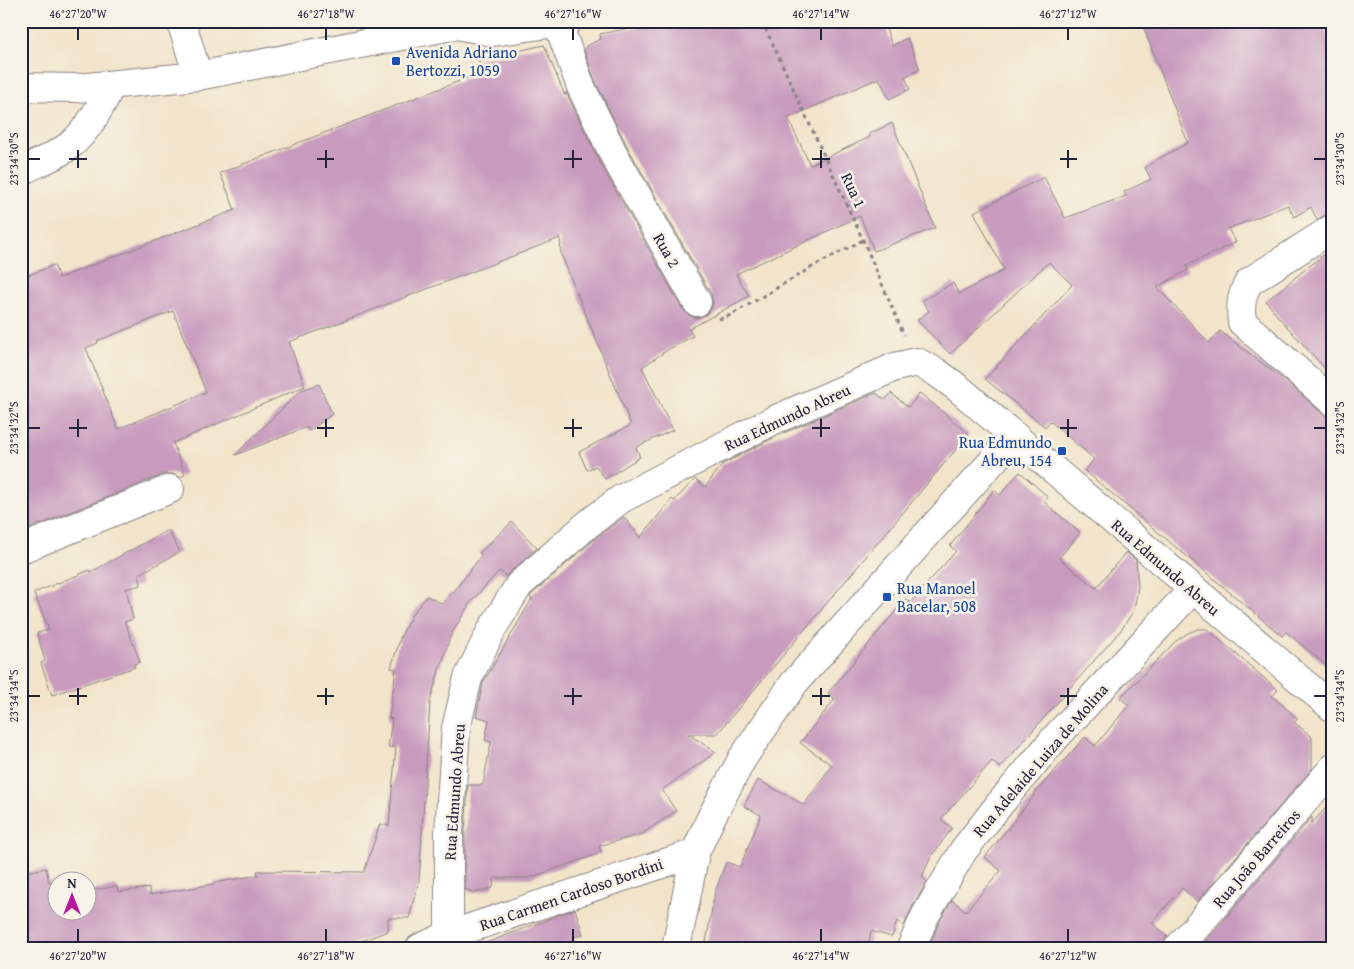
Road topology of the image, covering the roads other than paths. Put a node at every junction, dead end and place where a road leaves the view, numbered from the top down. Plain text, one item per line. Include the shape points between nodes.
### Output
1 (181, 21) edge
2 (561, 22) edge
3 (460, 23) edge
4 (198, 76) junction
5 (111, 85) junction
6 (21, 87) edge
7 (21, 171) edge
8 (1333, 228) edge
9 (697, 302) road end
10 (1333, 402) edge
11 (1015, 436) junction
12 (170, 489) dead end
13 (21, 549) edge
14 (1193, 590) junction
15 (1333, 708) edge
16 (1333, 768) edge
17 (696, 852) junction
18 (450, 942) edge
19 (420, 948) edge
20 (676, 948) edge
21 (911, 948) edge
22 (1178, 948) edge

1 - 4 street
2 - 3 street via 493,32
2 - 9 street, Rua 2 via 580,87 614,155
3 - 4 street
4 - 5 street
5 - 6 street
5 - 7 street via 83,132 69,146
8 - 10 street via 1249,282 1240,308 1242,322
11 - 14 street, Rua Edmundo Abreu
11 - 17 street via 794,683 742,759
11 - 18 street, Rua Edmundo Abreu via 958,388 916,362 895,367 772,421 621,499 588,524 520,585 492,629 468,678 456,728 450,832
12 - 13 street
14 - 15 street, Rua Edmundo Abreu
14 - 21 street, Rua Adelaide Luiza de Molina via 1055,738 998,806 963,851 925,916
16 - 22 street, Rua João Barreiros
17 - 18 street, Rua Carmen Cardoso Bordini
17 - 20 street
18 - 19 street, Rua Carmen Cardoso Bordini

